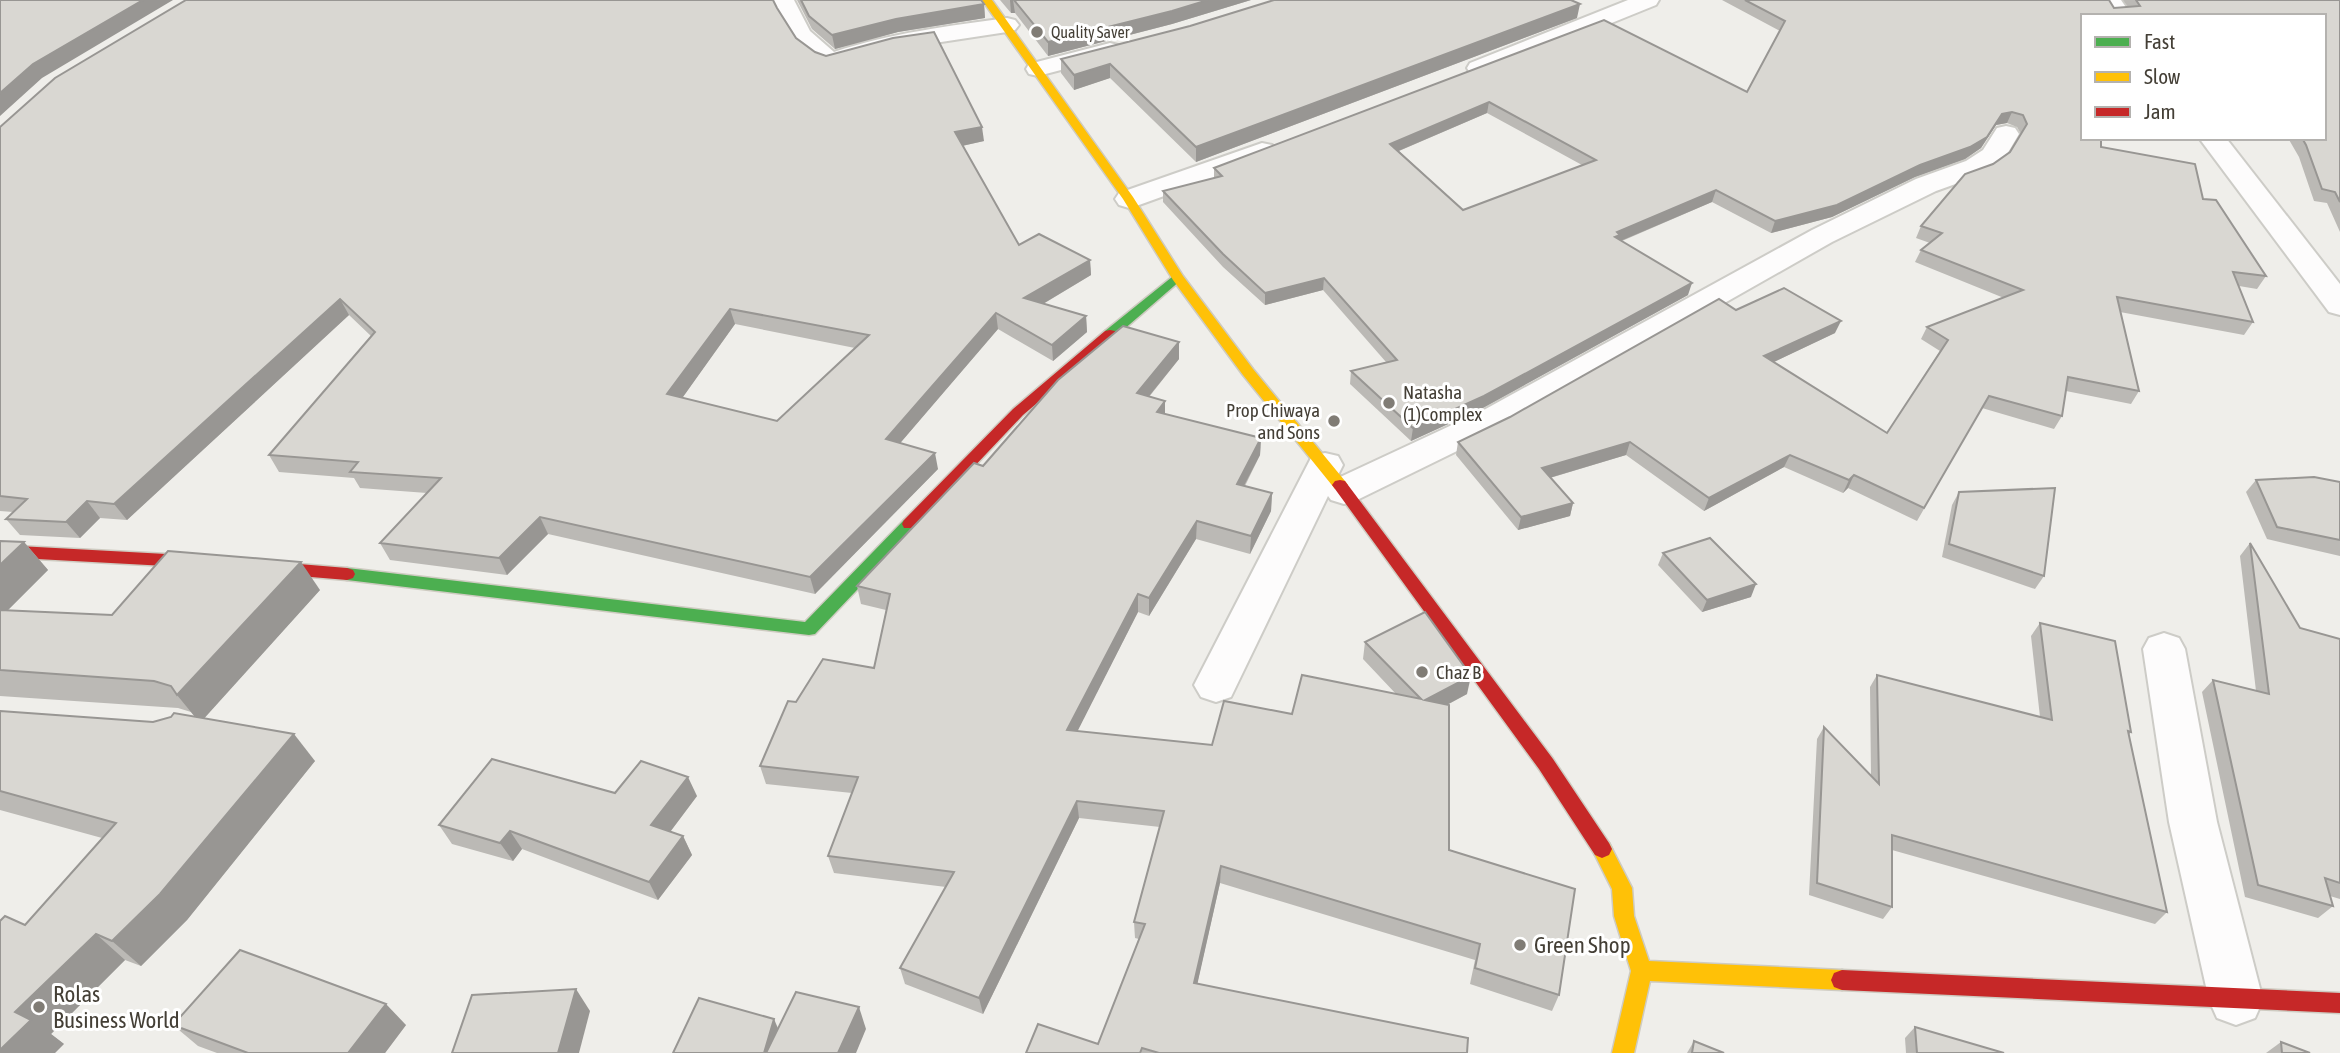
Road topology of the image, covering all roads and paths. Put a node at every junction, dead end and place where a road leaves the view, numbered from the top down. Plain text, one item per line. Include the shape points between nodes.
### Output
1 (783, 0) edge
2 (987, 0) edge
3 (1648, 0) edge
4 (1007, 25) junction
5 (1129, 45) edge
6 (1038, 69) junction
7 (1451, 79) edge
8 (2006, 134) dead end
9 (2214, 140) edge
10 (1284, 142) edge
11 (1129, 199) junction
12 (1177, 277) junction
13 (2340, 305) edge
14 (1334, 478) junction
15 (0, 551) edge
16 (2164, 649) dead end
17 (1216, 685) dead end
18 (1642, 971) junction
19 (2236, 1000) junction
20 (2340, 1003) edge
21 (1623, 1053) edge

1 - 4 street via 800,35 830,61 900,39
2 - 4 street
3 - 7 street
4 - 6 street
5 - 6 street
6 - 11 street
8 - 14 street via 1993,155 1976,167 1926,185 1822,236 1494,419
9 - 13 street
10 - 11 street
11 - 12 street
12 - 14 street
12 - 15 street via 1018,412 809,629 313,570
14 - 17 street
14 - 18 street via 1598,841 1622,888 1624,916
16 - 19 street via 2193,822
18 - 19 street
18 - 21 street
19 - 20 street

